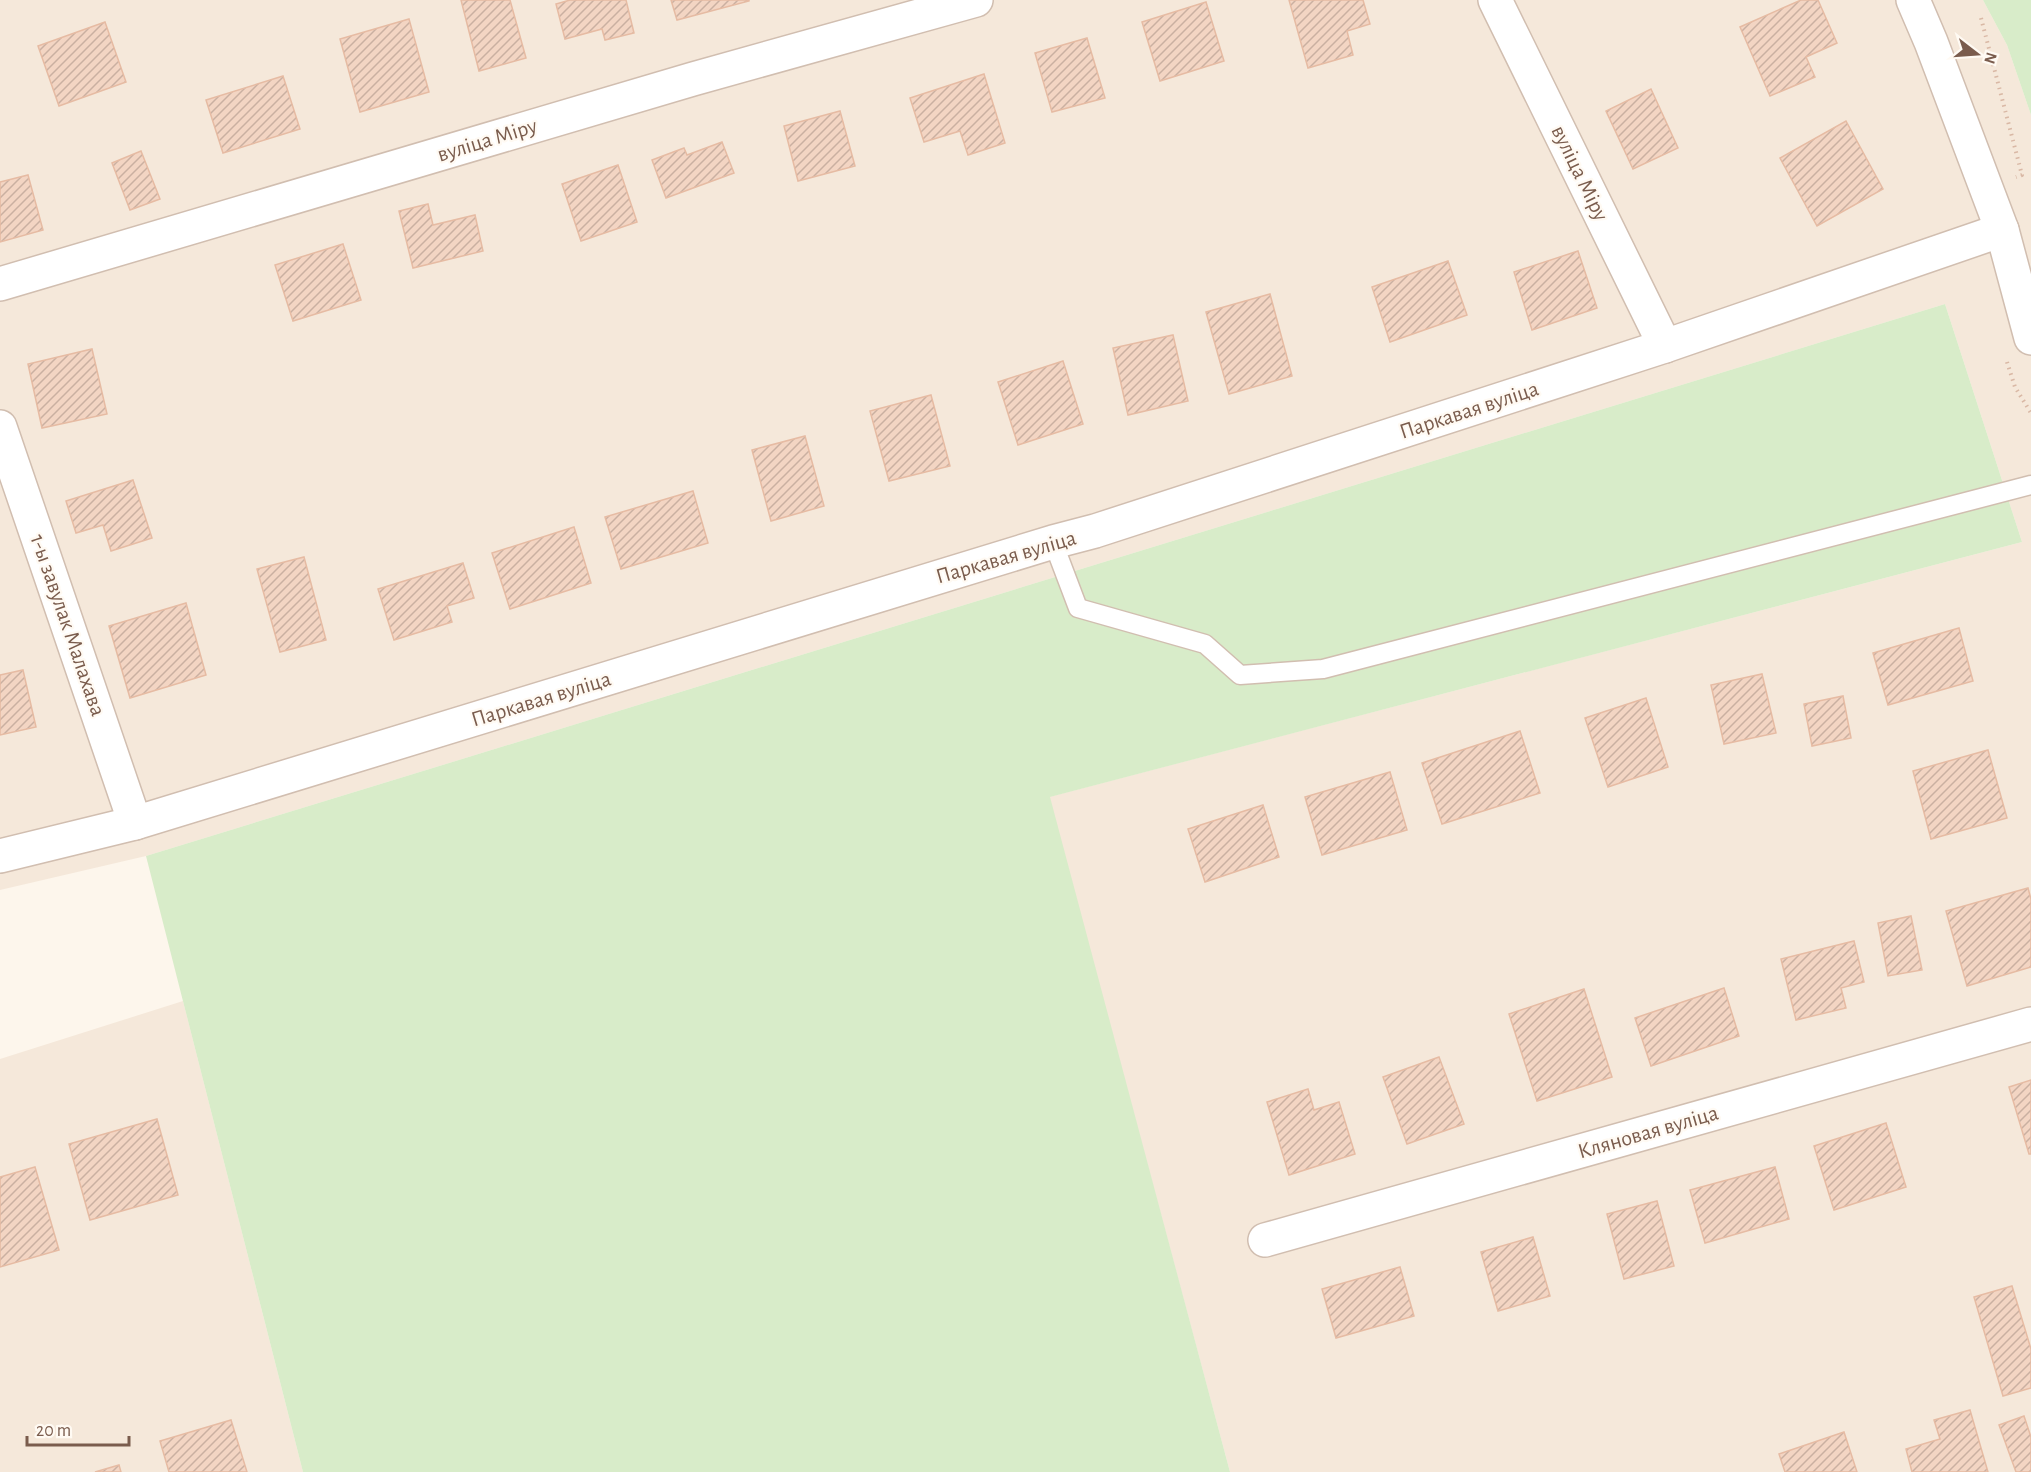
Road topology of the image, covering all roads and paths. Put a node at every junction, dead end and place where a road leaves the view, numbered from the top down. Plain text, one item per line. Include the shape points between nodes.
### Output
1 (976, 0) edge
2 (1495, 0) edge
3 (1912, 0) edge
4 (2002, 230) junction
5 (0, 284) edge
6 (1665, 346) junction
7 (2018, 346) edge
8 (2031, 413) edge
9 (0, 427) edge
10 (2031, 485) edge
11 (1053, 542) junction
12 (135, 823) junction
13 (0, 856) edge
14 (2031, 1024) edge
15 (1265, 1240) dead end

1 - 5 street, вуліца Міру via 693,79
2 - 6 street, вуліца Міру
3 - 4 street
4 - 6 street, Паркавая вуліца
4 - 7 street
6 - 11 street, Паркавая вуліца via 1107,528
7 - 8 path via 2015,387
9 - 12 street, 1-ы завулак Малахава
10 - 11 lane via 1323,669 1240,675 1205,644 1078,608
11 - 12 street, Паркавая вуліца
12 - 13 street, Паркавая вуліца
14 - 15 street, Кляновая вуліца

